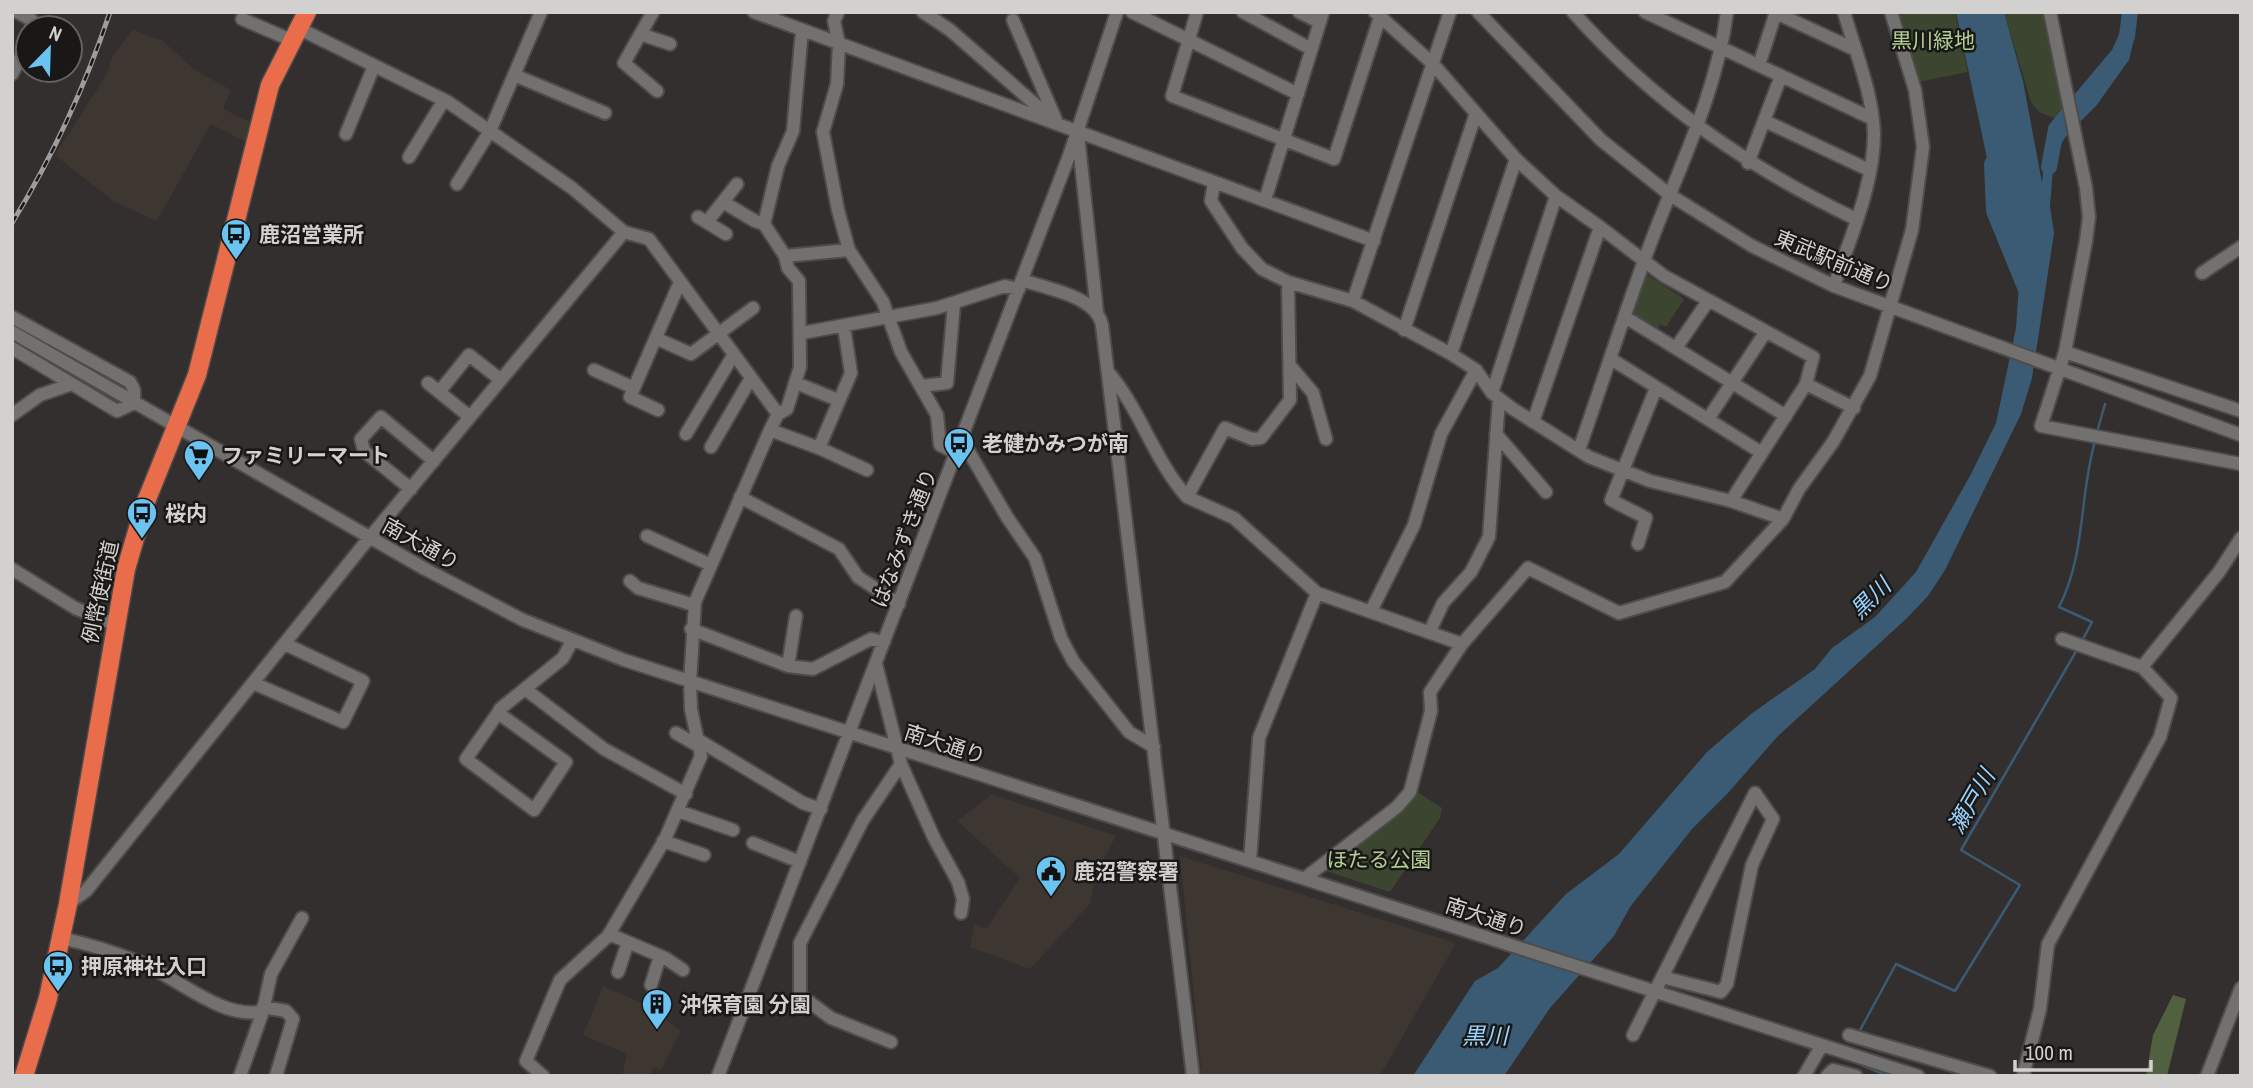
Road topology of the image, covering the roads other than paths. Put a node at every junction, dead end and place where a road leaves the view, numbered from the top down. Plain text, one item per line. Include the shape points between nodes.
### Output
1 (541, 12) edge
2 (653, 12) edge
3 (754, 12) edge
4 (838, 12) edge
5 (923, 12) edge
6 (1117, 12) edge
7 (1132, 12) edge
8 (1197, 12) edge
9 (1243, 12) edge
10 (1299, 12) edge
11 (1450, 12) edge
12 (1478, 12) edge
13 (1573, 12) edge
14 (1645, 12) edge
15 (1727, 12) edge
16 (1844, 12) edge
17 (1891, 12) edge
18 (2050, 12) edge
19 (1776, 13) edge
20 (1378, 15) edge
21 (1321, 17) edge
22 (243, 19) dead end
23 (1013, 20) dead end
24 (298, 27) edge
25 (802, 30) junction
26 (643, 34) junction
27 (1188, 39) junction
28 (670, 44) dead end
29 (839, 44) junction
30 (1721, 48) junction
31 (1311, 49) junction
32 (1854, 49) junction
33 (1433, 64) junction
34 (1759, 65) junction
35 (374, 66) junction
36 (514, 75) junction
37 (1781, 76) junction
38 (657, 91) dead end
39 (1298, 94) junction
40 (444, 100) junction
41 (605, 113) dead end
42 (1476, 113) junction
43 (1871, 118) junction
44 (1765, 121) junction
45 (1058, 124) junction
46 (1696, 127) junction
47 (490, 131) junction
48 (1078, 131) junction
49 (346, 134) dead end
50 (1285, 140) junction
51 (409, 158) dead end
52 (1516, 159) junction
53 (1748, 163) junction
54 (1870, 170) junction
55 (1214, 182) junction
56 (457, 184) dead end
57 (737, 184) dead end
58 (1556, 195) junction
59 (1670, 195) junction
60 (1265, 200) junction
61 (723, 202) junction
62 (1856, 219) junction
63 (764, 224) junction
64 (1600, 227) junction
65 (624, 232) junction
66 (726, 234) dead end
67 (1374, 241) junction
68 (2241, 247) edge
69 (849, 250) junction
70 (785, 256) junction
71 (1644, 261) junction
72 (2202, 273) dead end
73 (681, 282) junction
74 (1289, 282) junction
75 (1021, 284) junction
76 (1834, 286) junction
77 (1353, 301) junction
78 (1708, 301) junction
79 (954, 304) junction
80 (1895, 308) junction
81 (753, 309) dead end
82 (1097, 312) junction
83 (12, 317) edge
84 (1625, 317) junction
85 (889, 319) junction
86 (844, 327) junction
87 (1404, 330) junction
88 (12, 332) edge
89 (802, 333) junction
90 (1765, 333) junction
91 (719, 334) junction
92 (662, 341) dead end
93 (12, 348) edge
94 (1676, 348) junction
95 (2065, 352) junction
96 (734, 354) junction
97 (1451, 354) junction
98 (1611, 359) junction
99 (1291, 367) junction
100 (2057, 368) junction
101 (594, 370) dead end
102 (1476, 370) junction
103 (1108, 373) junction
104 (751, 378) junction
105 (501, 380) junction
106 (428, 383) dead end
107 (796, 383) junction
108 (1732, 383) junction
109 (72, 384) junction
110 (1806, 384) junction
111 (922, 386) junction
112 (634, 388) junction
113 (1656, 388) junction
114 (439, 392) junction
115 (1495, 396) junction
116 (838, 400) junction
117 (134, 403) junction
118 (1853, 408) junction
119 (658, 410) dead end
120 (2241, 411) edge
121 (778, 414) junction
122 (12, 415) edge
123 (1786, 416) junction
124 (470, 417) junction
125 (1708, 419) junction
126 (1533, 422) junction
127 (178, 427) junction
128 (770, 430) junction
129 (1496, 434) junction
130 (686, 435) dead end
131 (2241, 435) edge
132 (1326, 439) dead end
133 (960, 446) junction
134 (710, 447) dead end
135 (819, 448) junction
136 (1579, 450) junction
137 (1762, 453) junction
138 (434, 461) junction
139 (2241, 464) edge
140 (867, 470) dead end
141 (1623, 471) junction
142 (411, 489) junction
143 (1546, 492) dead end
144 (740, 497) junction
145 (1187, 497) junction
146 (1731, 501) junction
147 (1783, 519) junction
148 (647, 536) dead end
149 (370, 538) junction
150 (2241, 538) edge
151 (1638, 544) dead end
152 (711, 565) junction
153 (12, 569) edge
154 (629, 582) dead end
155 (1317, 593) junction
156 (899, 604) junction
157 (694, 605) junction
158 (1371, 611) junction
159 (796, 616) dead end
160 (114, 624) junction
161 (691, 629) junction
162 (1430, 631) junction
163 (2062, 639) dead end
164 (572, 641) junction
165 (884, 642) junction
166 (285, 644) junction
167 (1462, 644) junction
168 (876, 663) junction
169 (788, 666) junction
170 (2142, 667) junction
171 (690, 682) junction
172 (253, 683) junction
173 (524, 690) junction
174 (498, 713) junction
175 (676, 733) dead end
176 (849, 734) junction
177 (701, 745) junction
178 (1154, 747) junction
179 (896, 749) junction
180 (901, 764) junction
181 (686, 794) junction
182 (821, 808) junction
183 (678, 811) junction
184 (733, 830) dead end
185 (1164, 834) junction
186 (663, 841) junction
187 (753, 843) dead end
188 (704, 855) dead end
189 (1250, 861) junction
190 (800, 862) junction
191 (1306, 878) junction
192 (68, 904) junction
193 (961, 913) dead end
194 (302, 918) dead end
195 (609, 934) junction
196 (61, 938) junction
197 (628, 942) junction
198 (660, 956) junction
199 (683, 970) dead end
200 (618, 972) dead end
201 (1662, 977) junction
202 (651, 985) dead end
203 (2241, 988) edge
204 (1652, 990) junction
205 (263, 1009) junction
206 (1633, 1035) dead end
207 (1849, 1035) dead end
208 (891, 1042) dead end
209 (1822, 1045) junction
210 (24, 1076) edge
211 (240, 1076) edge
212 (276, 1076) edge
213 (543, 1076) edge
214 (718, 1076) edge
215 (1193, 1076) edge
216 (1804, 1076) edge
217 (1827, 1076) edge
218 (1856, 1076) edge
219 (1918, 1076) edge
220 (1990, 1076) edge
221 (2023, 1076) edge
222 (2207, 1076) edge

1 - 36 street
2 - 26 street
3 - 25 street
4 - 29 street via 834,21
5 - 45 street
6 - 48 street, はなみずき通り
7 - 27 street
8 - 27 street
9 - 31 street
10 - 21 street
11 - 33 street
12 - 59 street, 東武駅前通り via 1569,110
13 - 46 street via 1642,82
14 - 30 street
15 - 30 street
16 - 32 street
17 - 80 street via 1915,90 1923,146
18 - 95 street via 2088,217
19 - 32 street
19 - 34 street
20 - 33 street
20 - 50 street via 1334,159
21 - 31 street
22 - 24 street
23 - 45 street
24 - 35 street
24 - 127 highway, 例幣使街道 via 270,85 200,365
25 - 29 street
25 - 63 street via 793,131 778,166
26 - 28 street
26 - 38 street via 624,64
27 - 39 street
27 - 50 street via 1172,96
29 - 45 street
29 - 69 street via 837,83 823,132
30 - 34 street
30 - 46 street
31 - 39 street
32 - 43 street
33 - 42 street
33 - 67 street
34 - 37 street
35 - 40 street
35 - 49 street
36 - 41 street
36 - 47 street
37 - 43 street
37 - 44 street
39 - 50 street
40 - 47 street
40 - 51 street
42 - 52 street
42 - 87 street
43 - 54 street
44 - 53 street
44 - 54 street
45 - 48 street
46 - 53 street
46 - 59 street
47 - 56 street
47 - 65 street via 572,188
48 - 55 street
48 - 75 street, はなみずき通り
48 - 82 street
50 - 60 street
52 - 58 street
52 - 97 street
53 - 62 street
54 - 62 street
55 - 60 street
55 - 74 street via 1212,201 1242,248 1262,269
57 - 61 street
58 - 64 street
58 - 115 street
59 - 71 street
59 - 76 street, 東武駅前通り via 1763,252
60 - 67 street
61 - 63 street
61 - 66 street via 703,219
62 - 76 street
63 - 70 street
64 - 71 street
64 - 126 street
65 - 73 street via 649,239
65 - 105 street
67 - 77 street
68 - 72 street
69 - 70 street
69 - 85 street
70 - 89 street via 799,281
71 - 78 street
71 - 84 street
73 - 91 street
73 - 112 street
74 - 77 street
74 - 99 street
75 - 79 street
75 - 82 street via 1087,303
75 - 133 street, はなみずき通り
76 - 80 street, 東武駅前通り
77 - 87 street
78 - 90 street
78 - 94 street
79 - 85 street
79 - 111 street via 947,383
80 - 100 street, 東武駅前通り
80 - 118 street
81 - 91 street
82 - 103 street
83 - 117 street via 133,386
84 - 94 street
84 - 98 street
85 - 86 street
85 - 111 street via 901,352
86 - 89 street
86 - 116 street via 851,373
87 - 97 street
88 - 117 street, 南大通り
89 - 107 street
90 - 108 street
90 - 110 street via 1814,357
91 - 92 street via 691,354
91 - 96 street
93 - 109 street
94 - 108 street
95 - 100 street
95 - 120 street
96 - 104 street
96 - 130 street
97 - 102 street
98 - 113 street
98 - 136 street
99 - 132 street via 1313,393
99 - 145 street via 1290,400 1261,438 1225,428
100 - 131 street, 東武駅前通り
100 - 139 street via 2042,426
101 - 112 street
102 - 115 street
102 - 158 street via 1441,434 1414,525
103 - 145 street via 1123,390 1170,477
103 - 178 street
104 - 121 street
104 - 134 street
105 - 114 street via 469,355
105 - 124 street
106 - 114 street
107 - 116 street
107 - 121 street via 787,409
108 - 123 street
108 - 125 street
109 - 117 street via 117,411
109 - 122 street via 40,395
110 - 118 street
110 - 123 street
111 - 133 street via 937,415 940,445
112 - 119 street via 630,397
113 - 125 street
113 - 141 street
114 - 124 street
115 - 126 street
115 - 129 street
116 - 135 street
117 - 127 street, 南大通り
118 - 147 street
121 - 128 street
123 - 137 street
124 - 138 street
125 - 137 street
126 - 136 street
127 - 149 street, 南大通り
127 - 160 highway, 例幣使街道 via 138,525
128 - 135 street
128 - 144 street
129 - 143 street
129 - 162 street via 1489,537 1471,572 1443,603
133 - 156 street, はなみずき通り
133 - 178 street via 1035,558 1073,661 1129,732
135 - 140 street
136 - 141 street
137 - 146 street
138 - 142 street
138 - 142 street via 381,417 361,439 364,451
141 - 146 street
141 - 151 street via 1611,500 1646,517
142 - 149 street
144 - 152 street
144 - 156 street via 839,549 858,577
145 - 155 street via 1234,518
146 - 147 street
147 - 167 street via 1725,582 1619,613 1528,568
148 - 152 street
149 - 164 street, 南大通り via 485,602
149 - 166 street
150 - 170 street
152 - 157 street
153 - 160 street via 75,608
154 - 157 street
155 - 158 street
155 - 189 street via 1259,738
156 - 165 street, はなみずき通り
157 - 161 street
158 - 162 street
159 - 169 street
160 - 192 highway, 例幣使街道
161 - 169 street
161 - 171 street
162 - 167 street
163 - 170 street
164 - 171 street, 南大通り
164 - 173 street via 563,658
165 - 168 street, はなみずき通り
165 - 169 street via 871,639 813,669
166 - 172 street
166 - 172 street via 363,681 343,722
167 - 191 street via 1430,692 1431,711 1410,792
168 - 176 street, はなみずき通り
168 - 179 street
170 - 221 street via 2171,698 2160,737 2048,944 2040,1009
171 - 176 street, 南大通り
171 - 177 street via 691,709
172 - 192 street via 86,891
173 - 174 street
173 - 181 street via 604,749
174 - 174 street via 466,759 534,810 566,762
175 - 177 street
176 - 179 street, 南大通り
176 - 182 street, はなみずき通り
177 - 181 street
177 - 182 street via 803,803
178 - 185 street
179 - 180 street
179 - 185 street, 南大通り
180 - 193 street via 958,882
180 - 208 street via 863,820 800,943 800,995 831,1018
181 - 183 street
182 - 190 street, はなみずき通り
183 - 184 street
183 - 186 street
185 - 189 street, 南大通り
185 - 215 street
186 - 188 street
186 - 195 street
187 - 190 street
189 - 191 street, 南大通り
190 - 214 street, はなみずき通り
191 - 204 street, 南大通り
192 - 196 highway, 例幣使街道
194 - 205 street via 271,974
195 - 197 street
195 - 213 street via 560,981 526,1061
196 - 205 street via 141,962 229,1011
196 - 210 highway, 例幣使街道
197 - 198 street
197 - 200 street
198 - 199 street
198 - 202 street
201 - 201 street via 1684,928 1755,793 1773,819 1752,864 1727,984 1721,992
201 - 204 street
203 - 222 street
204 - 206 street
204 - 209 street, 南大通り
205 - 211 street
205 - 212 street via 286,1012 293,1020
207 - 220 street
209 - 216 street
209 - 219 street, 南大通り
217 - 218 street via 1833,1070

